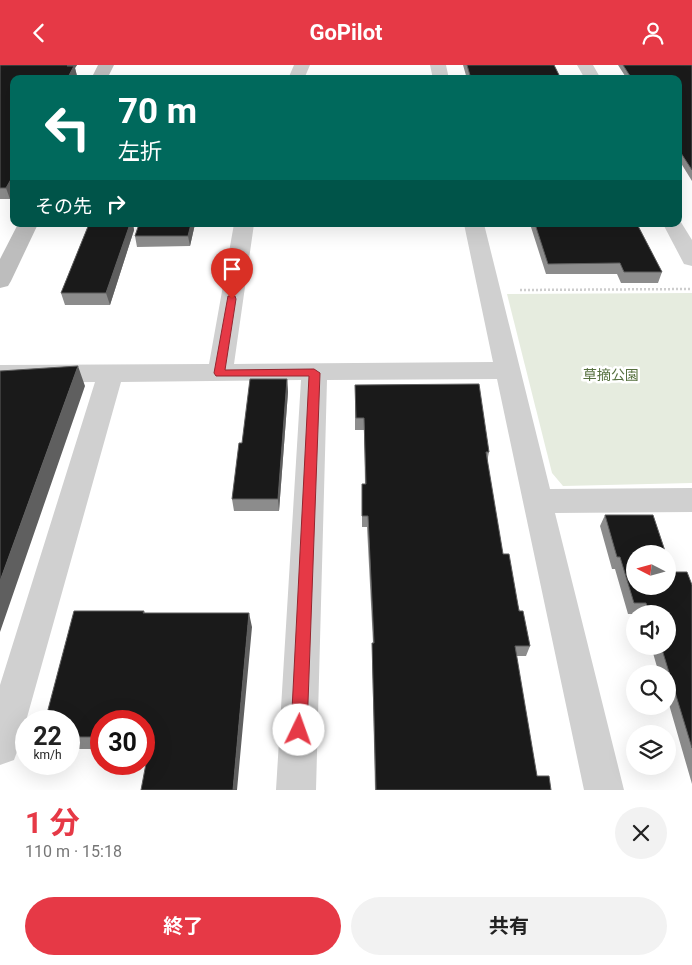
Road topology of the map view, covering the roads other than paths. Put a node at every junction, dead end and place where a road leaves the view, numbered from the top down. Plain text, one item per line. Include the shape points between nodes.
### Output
1 (27, 227) edge
2 (244, 227) edge
3 (475, 227) edge
4 (675, 227) edge
5 (692, 259) edge
6 (0, 281) edge
7 (508, 370) junction
8 (220, 373) junction
9 (314, 373) junction
10 (0, 374) edge
11 (110, 374) junction
12 (692, 499) edge
13 (539, 501) junction
14 (0, 746) edge
15 (296, 790) edge
16 (604, 790) edge

1 - 6 main road
2 - 8 street
3 - 7 street
4 - 5 street
7 - 9 street
7 - 13 street
8 - 9 street
8 - 11 street
9 - 15 street
10 - 11 street
11 - 14 street
12 - 13 street
13 - 16 street

